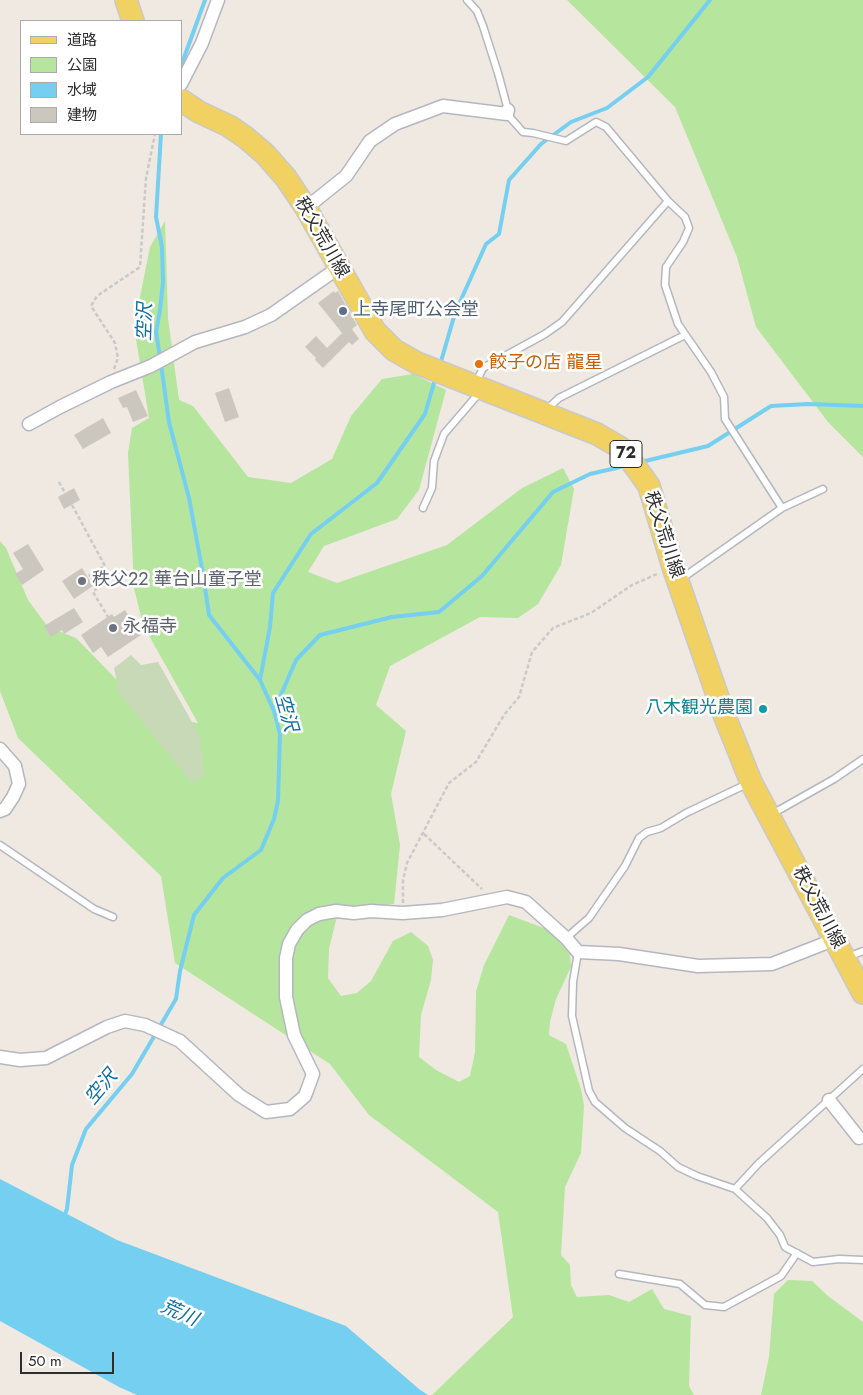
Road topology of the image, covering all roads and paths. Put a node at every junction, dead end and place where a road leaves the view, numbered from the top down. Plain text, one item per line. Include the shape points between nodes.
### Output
1 (126, 0) edge
2 (218, 0) edge
3 (467, 0) edge
4 (133, 20) edge
5 (182, 82) edge
6 (182, 101) edge
7 (507, 112) junction
8 (155, 135) edge
9 (668, 201) junction
10 (306, 208) junction
11 (338, 268) junction
12 (685, 335) junction
13 (111, 382) junction
14 (479, 388) junction
15 (542, 414) junction
16 (29, 424) dead end
17 (59, 482) dead end
18 (822, 489) dead end
19 (65, 493) dead end
20 (72, 505) dead end
21 (423, 508) dead end
22 (782, 508) junction
23 (675, 574) junction
24 (91, 575) junction
25 (88, 577) dead end
26 (108, 617) dead end
27 (0, 749) edge
28 (863, 759) edge
29 (751, 782) junction
30 (0, 811) edge
31 (768, 816) junction
32 (423, 834) junction
33 (0, 845) edge
34 (494, 900) junction
35 (403, 913) junction
36 (113, 917) dead end
37 (566, 938) junction
38 (836, 939) junction
39 (578, 952) junction
40 (854, 954) edge
41 (863, 993) edge
42 (0, 1057) edge
43 (863, 1069) edge
44 (829, 1100) junction
45 (859, 1138) dead end
46 (735, 1189) junction
47 (797, 1253) junction
48 (863, 1260) edge
49 (619, 1274) dead end

1 - 4 main road
2 - 5 street via 202,43
3 - 7 lane via 477,11 483,26
6 - 10 main road, 秩父荒川線 / 72 via 229,126 265,154
7 - 9 lane via 523,132 566,141 596,122 606,127
7 - 10 street via 443,106 395,124 370,141 346,176
8 - 13 path via 146,178 140,267 97,296 91,306 115,343 118,358
9 - 12 lane via 685,217 689,228 666,267 666,285 678,324
9 - 14 lane via 562,322 483,368
10 - 11 main road, 秩父荒川線 / 72
11 - 13 street via 271,315 196,342 152,366
11 - 14 main road, 秩父荒川線 / 72 via 375,331 394,350
12 - 15 lane via 559,398
12 - 22 lane via 724,397 725,419
13 - 16 street
14 - 15 main road, 秩父荒川線 / 72
14 - 21 lane via 444,434 434,461 432,488
15 - 23 main road, 秩父荒川線 / 72 via 596,434 621,448 649,486
17 - 19 path
18 - 22 lane
20 - 24 path via 106,566
22 - 23 lane
23 - 29 main road, 秩父荒川線 / 72
23 - 32 path via 632,585 591,613 554,628 532,652 518,697 476,762 449,783
24 - 25 path
24 - 26 path via 96,589 93,592
27 - 30 street via 15,766 19,784 14,797
28 - 31 lane via 834,780
29 - 31 main road, 秩父荒川線 / 72
29 - 37 lane via 639,838 625,866 589,918
31 - 38 main road, 秩父荒川線 / 72
32 - 34 path
32 - 35 path via 407,863 403,880
33 - 36 lane via 94,909
34 - 35 street via 442,910
34 - 37 street via 507,897 526,902
35 - 42 street via 319,914 297,930 286,958 286,997 294,1035 313,1074 305,1096 290,1109 266,1112 239,1095 180,1041 146,1025 125,1021 46,1058 20,1060
37 - 39 street
38 - 39 street via 772,964 698,966 619,954
38 - 40 main road, 秩父荒川線 / 72
39 - 46 lane via 572,1016 589,1091 595,1102 678,1166
40 - 41 main road, 秩父荒川線 / 72
43 - 44 lane
44 - 45 street
44 - 46 lane via 759,1162
46 - 47 lane via 767,1218 786,1247
47 - 48 lane via 813,1262
47 - 49 lane via 781,1276 724,1307 705,1304 680,1284

